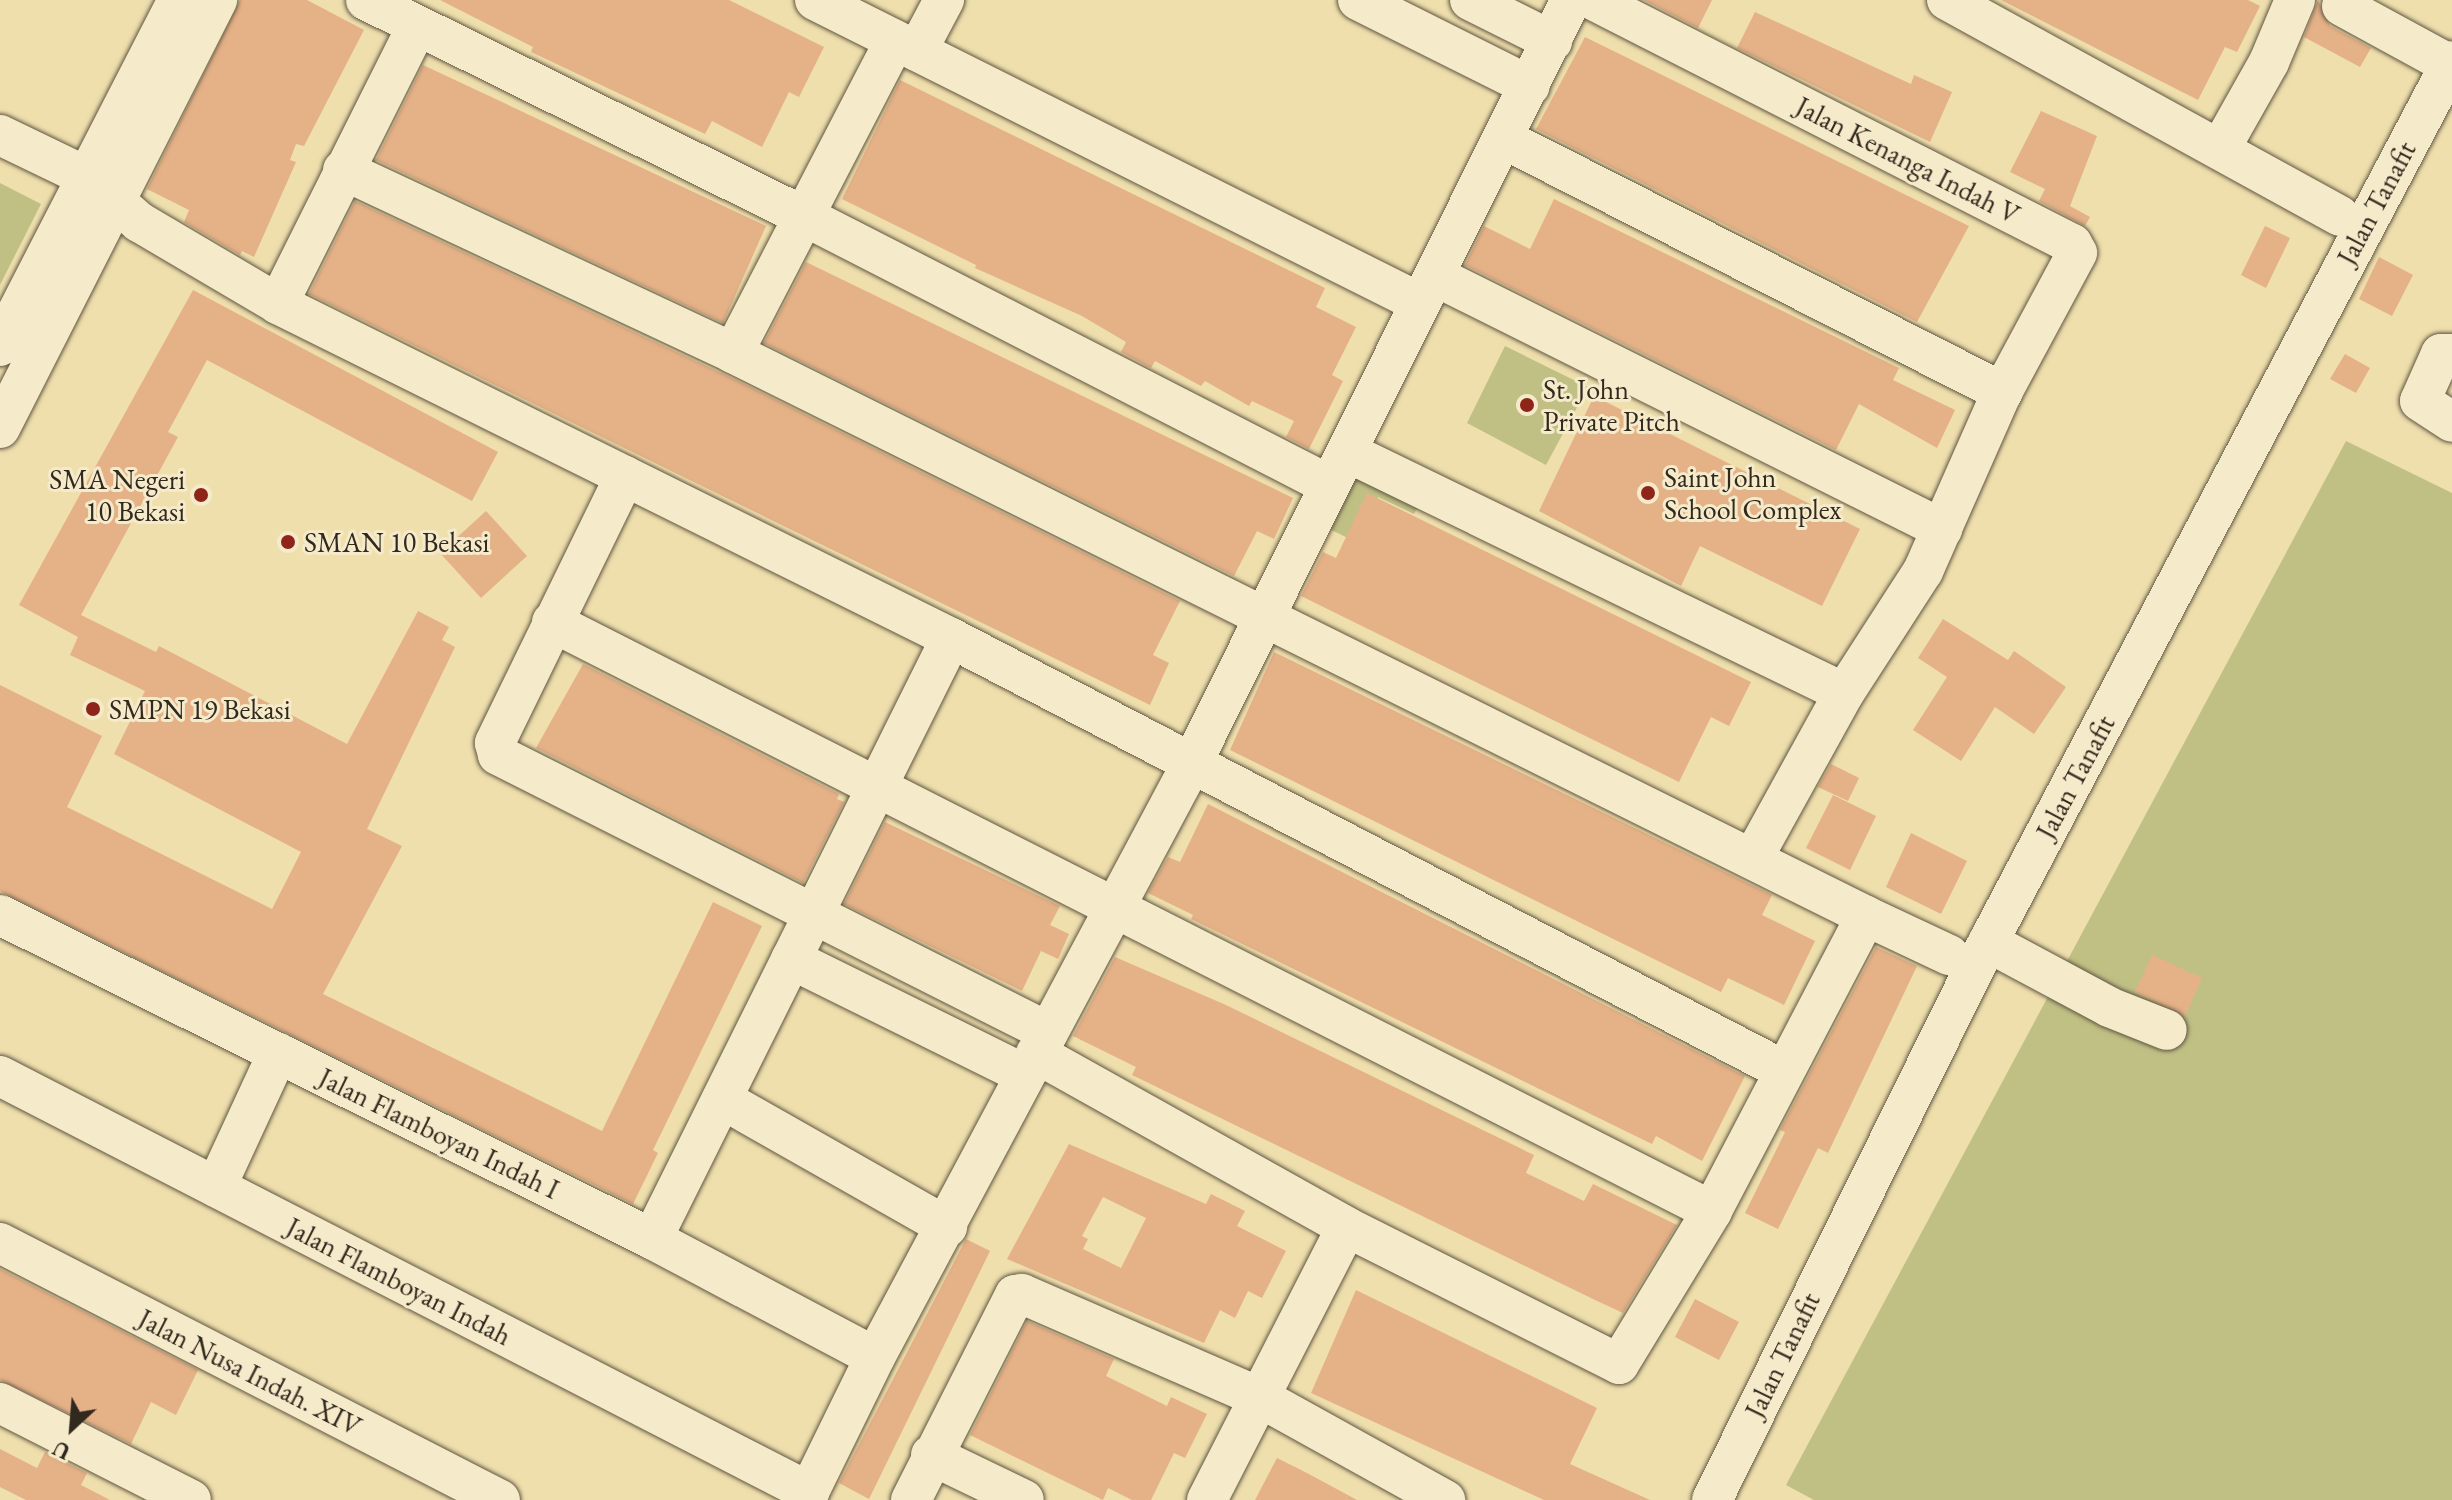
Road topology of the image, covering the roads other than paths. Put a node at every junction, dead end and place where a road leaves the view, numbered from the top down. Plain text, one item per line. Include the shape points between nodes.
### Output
1 (178, 0) edge
2 (217, 0) edge
3 (366, 0) edge
4 (815, 0) edge
5 (944, 0) edge
6 (1358, 0) edge
7 (1470, 0) edge
8 (1571, 0) edge
9 (1593, 0) edge
10 (1947, 0) edge
11 (2295, 0) edge
12 (2342, 6) dead end
13 (417, 26) junction
14 (1552, 41) junction
15 (906, 46) junction
16 (2451, 63) edge
17 (1530, 86) junction
18 (0, 135) edge
19 (1504, 139) junction
20 (2220, 149) junction
21 (0, 164) edge
22 (343, 170) junction
23 (94, 195) junction
24 (2340, 216) dead end
25 (806, 217) junction
26 (1428, 290) junction
27 (278, 304) junction
28 (0, 346) edge
29 (733, 353) junction
30 (2452, 354) edge
31 (2002, 392) junction
32 (2452, 422) edge
33 (0, 428) edge
34 (1338, 468) junction
35 (625, 476) junction
36 (1942, 529) junction
37 (1264, 614) junction
38 (552, 622) junction
39 (951, 638) junction
40 (1844, 693) junction
41 (1192, 763) junction
42 (875, 788) junction
43 (1753, 858) junction
44 (1112, 909) junction
45 (811, 914) junction
46 (0, 915) edge
47 (1866, 916) junction
48 (1988, 942) junction
49 (1949, 955) dead end
50 (791, 959) junction
51 (2167, 1030) dead end
52 (278, 1053) junction
53 (1036, 1053) junction
54 (1783, 1070) junction
55 (0, 1076) edge
56 (722, 1099) junction
57 (216, 1187) junction
58 (1712, 1211) junction
59 (947, 1227) junction
60 (652, 1239) junction
61 (0, 1243) edge
62 (1338, 1244) dead end
63 (875, 1357) junction
64 (1259, 1397) junction
65 (2, 1410) edge
66 (931, 1455) junction
67 (803, 1491) edge
68 (191, 1500) edge
69 (500, 1500) edge
70 (911, 1500) edge
71 (1024, 1500) edge
72 (1207, 1500) edge
73 (1445, 1500) edge
74 (1712, 1500) edge

1 - 23 street
2 - 23 street
3 - 13 street
4 - 15 street
5 - 15 street
6 - 17 street
7 - 14 street
8 - 14 street
9 - 31 street, Jalan Kenanga Indah V via 2072,244 2076,262
10 - 20 street
11 - 20 street via 2269,62
12 - 16 street
13 - 22 street
13 - 25 street
14 - 17 street
15 - 25 street
15 - 26 street
16 - 48 street, Jalan Tanafit
17 - 19 street
18 - 23 street
19 - 26 street
19 - 31 street
20 - 24 street
21 - 23 street
22 - 27 street
22 - 29 street
23 - 27 street
23 - 28 street
23 - 33 street
25 - 29 street
25 - 34 street
26 - 34 street
26 - 36 street
27 - 35 street
29 - 37 street
30 - 32 street via 2441,354 2420,401
31 - 36 street
34 - 37 street
34 - 40 street
35 - 38 street
35 - 39 street
36 - 40 street via 1923,571
37 - 41 street
37 - 43 street
38 - 42 street
38 - 45 street via 495,743 498,755
39 - 41 street
39 - 42 street
40 - 43 street
41 - 44 street
41 - 54 street
42 - 44 street
42 - 45 street
43 - 47 street
44 - 53 street
44 - 58 street
45 - 50 street
45 - 53 street
46 - 52 street, Jalan Flamboyan Indah I
47 - 49 street
47 - 54 street
48 - 51 street via 2109,1007
48 - 74 street, Jalan Tanafit
50 - 53 street
50 - 56 street
52 - 57 street
52 - 60 street, Jalan Flamboyan Indah I
53 - 58 street via 1345,1226 1611,1364 1625,1359
53 - 59 street
54 - 58 street
55 - 57 street, Jalan Flamboyan Indah
56 - 59 street
56 - 60 street
57 - 67 street, Jalan Flamboyan Indah
59 - 63 street
60 - 63 street, Jalan Flamboyan Indah I
61 - 69 street, Jalan Nusa Indah. XIV
62 - 64 street
63 - 67 street
64 - 66 street via 1030,1296 1015,1295
64 - 72 street
64 - 73 street
65 - 68 street
66 - 70 street
66 - 71 street

